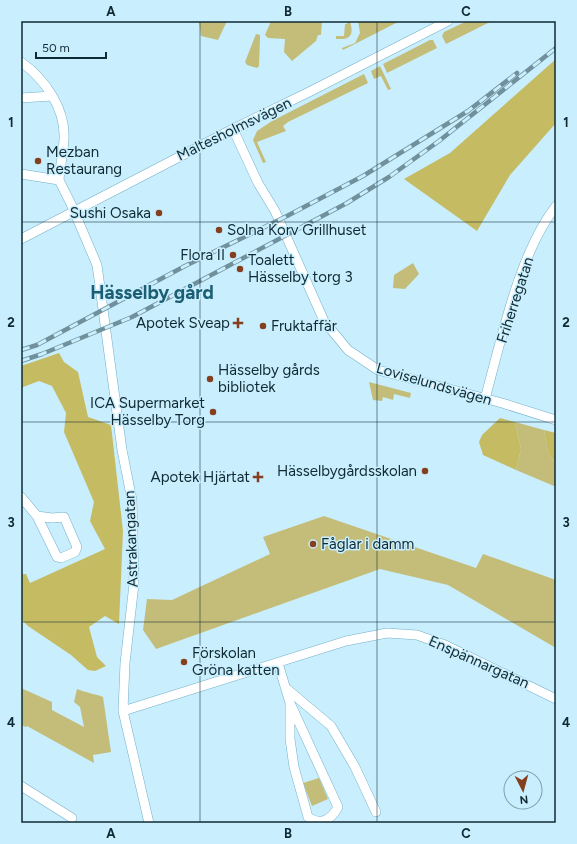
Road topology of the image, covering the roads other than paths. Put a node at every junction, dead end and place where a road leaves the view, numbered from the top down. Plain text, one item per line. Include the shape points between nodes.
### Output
1 (448, 21) edge
2 (21, 62) edge
3 (52, 96) junction
4 (21, 98) edge
5 (233, 129) junction
6 (21, 174) edge
7 (59, 180) junction
8 (556, 206) edge
9 (74, 211) junction
10 (21, 239) edge
11 (485, 399) junction
12 (556, 420) edge
13 (21, 497) edge
14 (37, 516) junction
15 (278, 663) junction
16 (287, 689) junction
17 (556, 699) edge
18 (290, 703) junction
19 (123, 711) junction
20 (21, 786) edge
21 (376, 812) dead end
22 (72, 818) dead end
23 (149, 823) edge

1 - 5 street, Maltesholmsvägen
2 - 3 street via 32,70
3 - 4 street
3 - 7 street via 60,113 64,138
5 - 9 street, Maltesholmsvägen
5 - 11 street, Loviselundsvägen via 258,183 275,211 324,321 348,350 378,370
6 - 7 street
7 - 9 street, Astrakangatan
8 - 11 street, Friherregatan via 546,219 527,260 511,304
9 - 10 street, Maltesholmsvägen
9 - 19 street, Astrakangatan via 97,265 122,450 132,500 134,584 125,663
11 - 12 street, Loviselundsvägen
13 - 14 street
14 - 14 street via 57,557 62,558 75,552 77,547 64,517
15 - 16 street
15 - 17 street, Enspännargatan via 346,641 380,634 417,635 445,645
15 - 19 street, Enspännargatan
16 - 18 street
16 - 21 street via 331,726 355,767
18 - 18 street via 290,738 294,767 308,816 315,821 326,821 338,807
19 - 23 street, Astrakangatan
20 - 22 street

